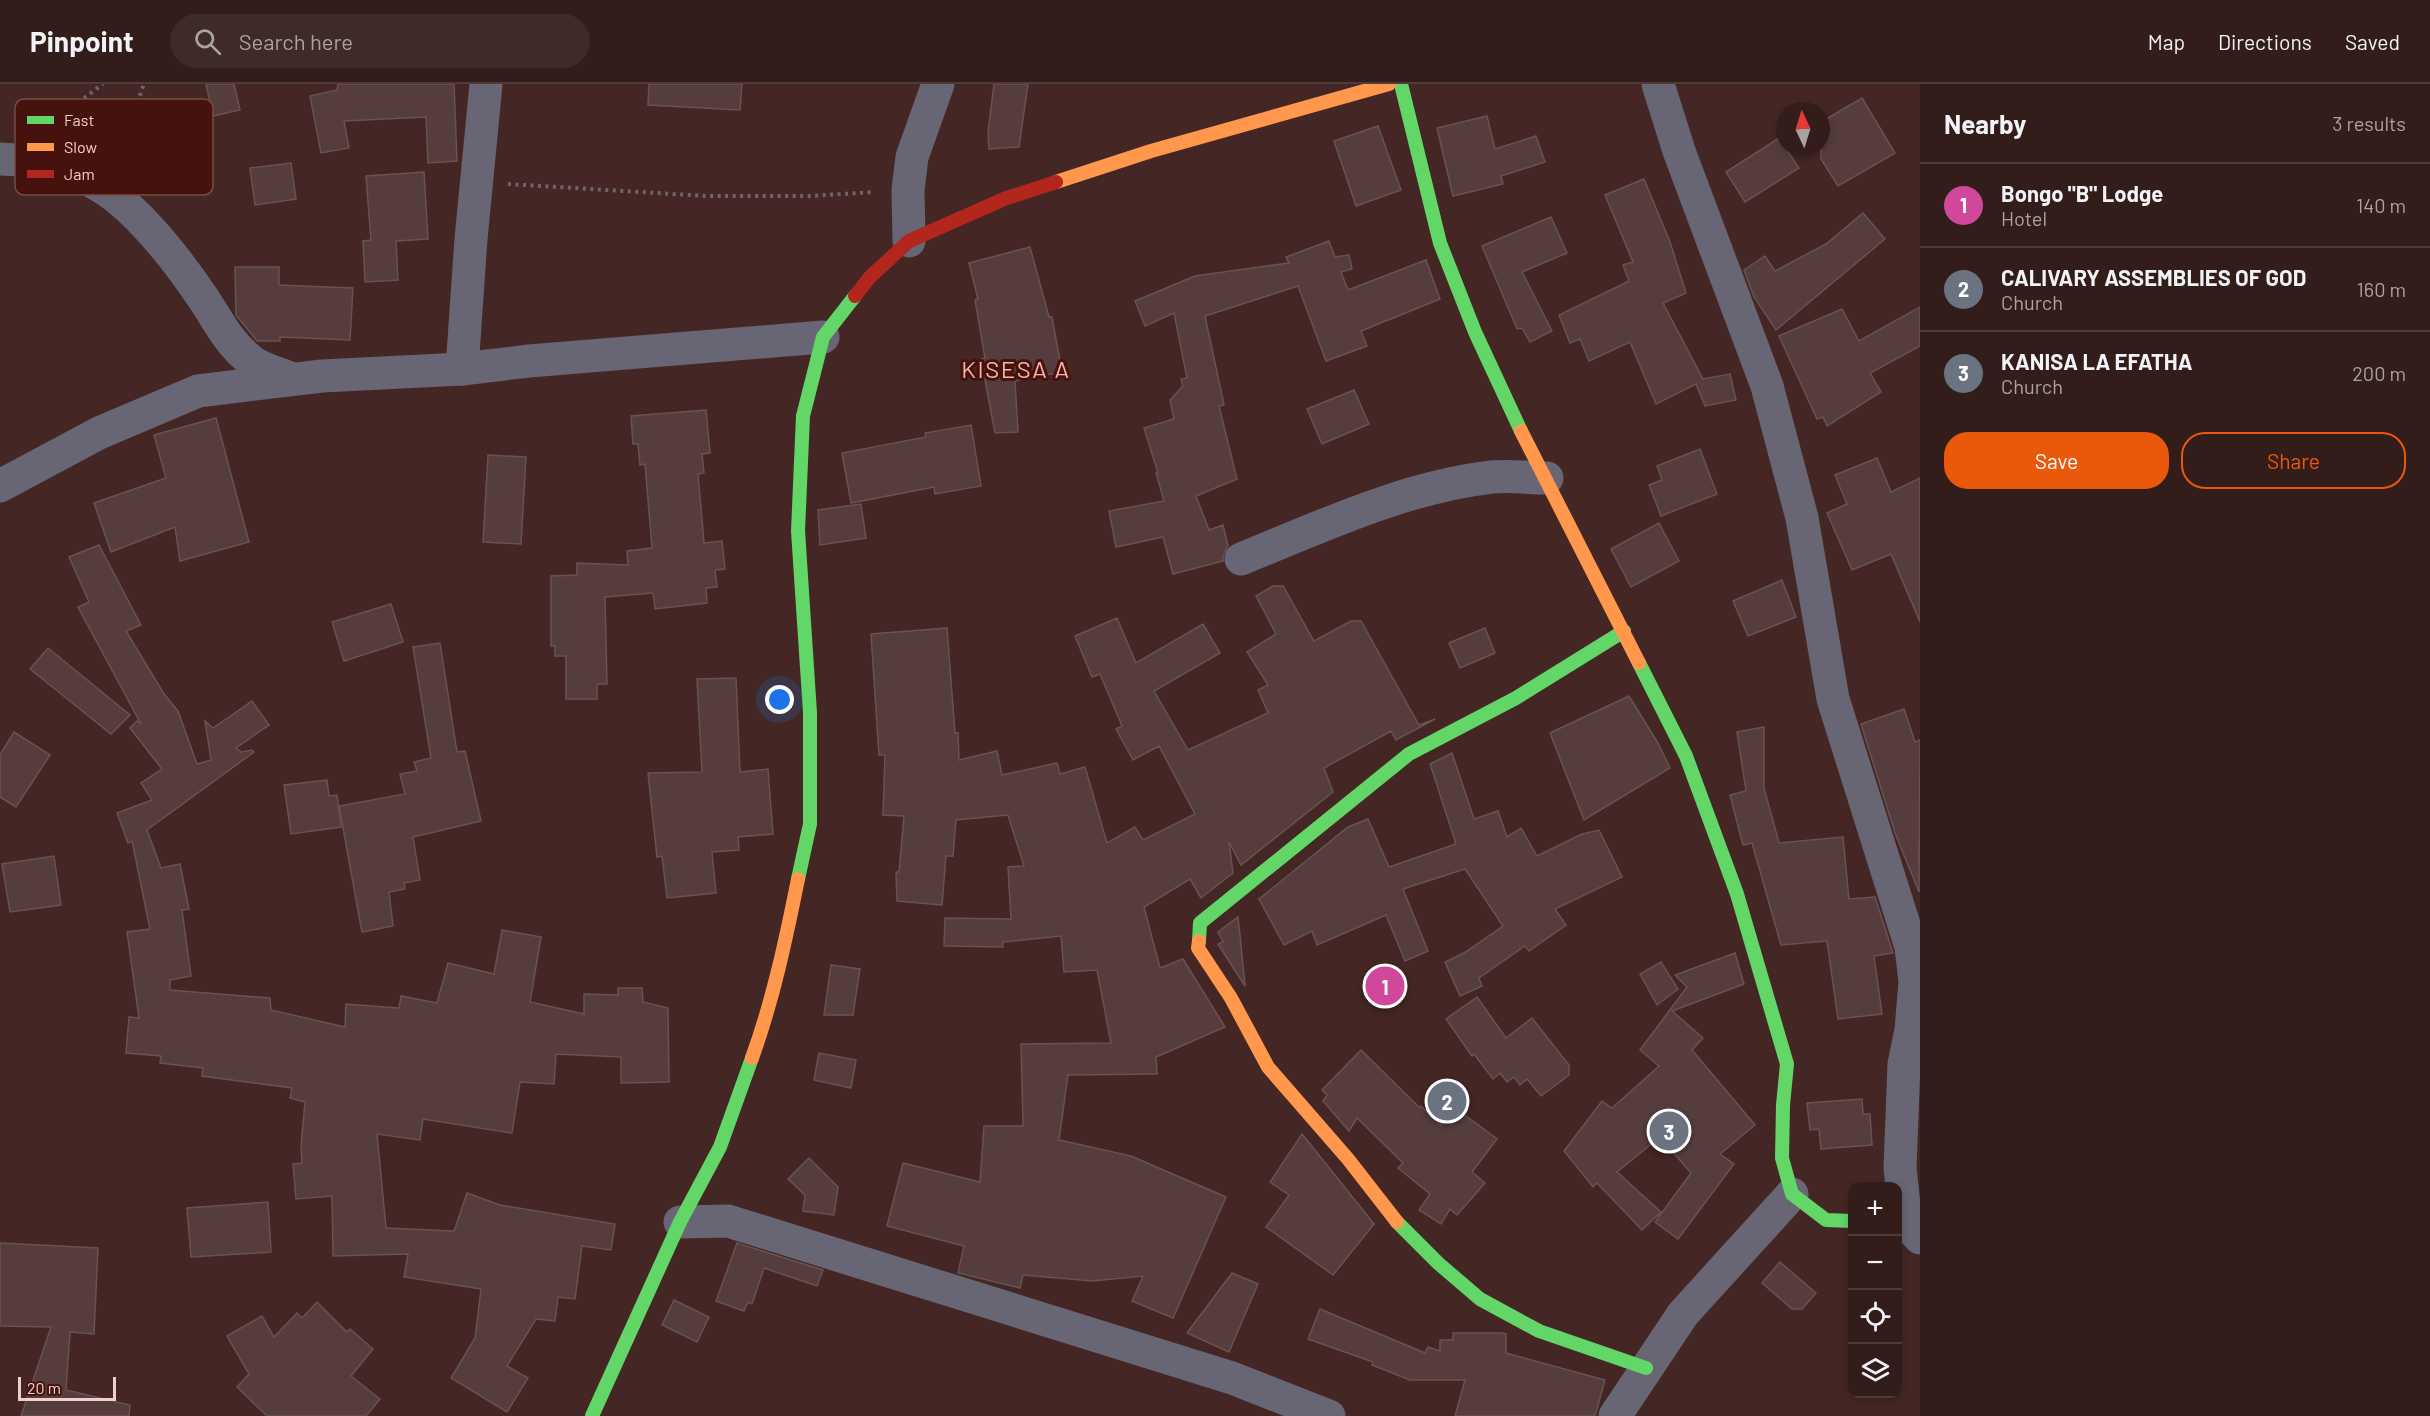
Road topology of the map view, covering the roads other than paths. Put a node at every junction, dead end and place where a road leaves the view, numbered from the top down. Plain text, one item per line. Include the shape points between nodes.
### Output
1 (486, 84) edge
2 (938, 84) edge
3 (1389, 84) edge
4 (1401, 84) edge
5 (1658, 84) edge
6 (113, 195) edge
7 (909, 241) junction
8 (823, 337) junction
9 (462, 369) junction
10 (294, 380) junction
11 (1520, 428) junction
12 (1493, 477) junction
13 (1547, 478) junction
14 (0, 486) edge
15 (1241, 559) dead end
16 (1624, 631) junction
17 (1792, 1194) junction
18 (1848, 1221) edge
19 (680, 1222) junction
20 (1908, 1228) edge
21 (1646, 1368) junction
22 (592, 1416) edge
23 (1329, 1416) edge
24 (1615, 1416) edge

1 - 9 street
2 - 7 street via 912,157
3 - 7 street via 1151,151 1004,199
4 - 11 street via 1440,243 1475,332
5 - 20 street via 1767,386 1802,518 1833,699 1911,947 1915,982 1904,1064 1900,1168
6 - 10 street via 165,247 227,338 252,362
7 - 8 street via 870,277
8 - 9 street
8 - 19 street via 803,416 798,531 810,713 810,824 763,1029 720,1147
9 - 10 street
10 - 14 street via 198,391 99,433
11 - 12 street
11 - 13 street
12 - 13 street
12 - 15 street via 1424,490
13 - 16 street
16 - 17 street via 1686,756 1740,906 1787,1064 1782,1158
16 - 21 street via 1516,698 1409,754 1200,923 1198,948 1231,998 1268,1067 1348,1159 1402,1229 1438,1263 1480,1299 1539,1331
17 - 18 street via 1826,1220
17 - 21 street via 1683,1314
19 - 22 street
19 - 23 street via 728,1221 1221,1375
21 - 24 street

